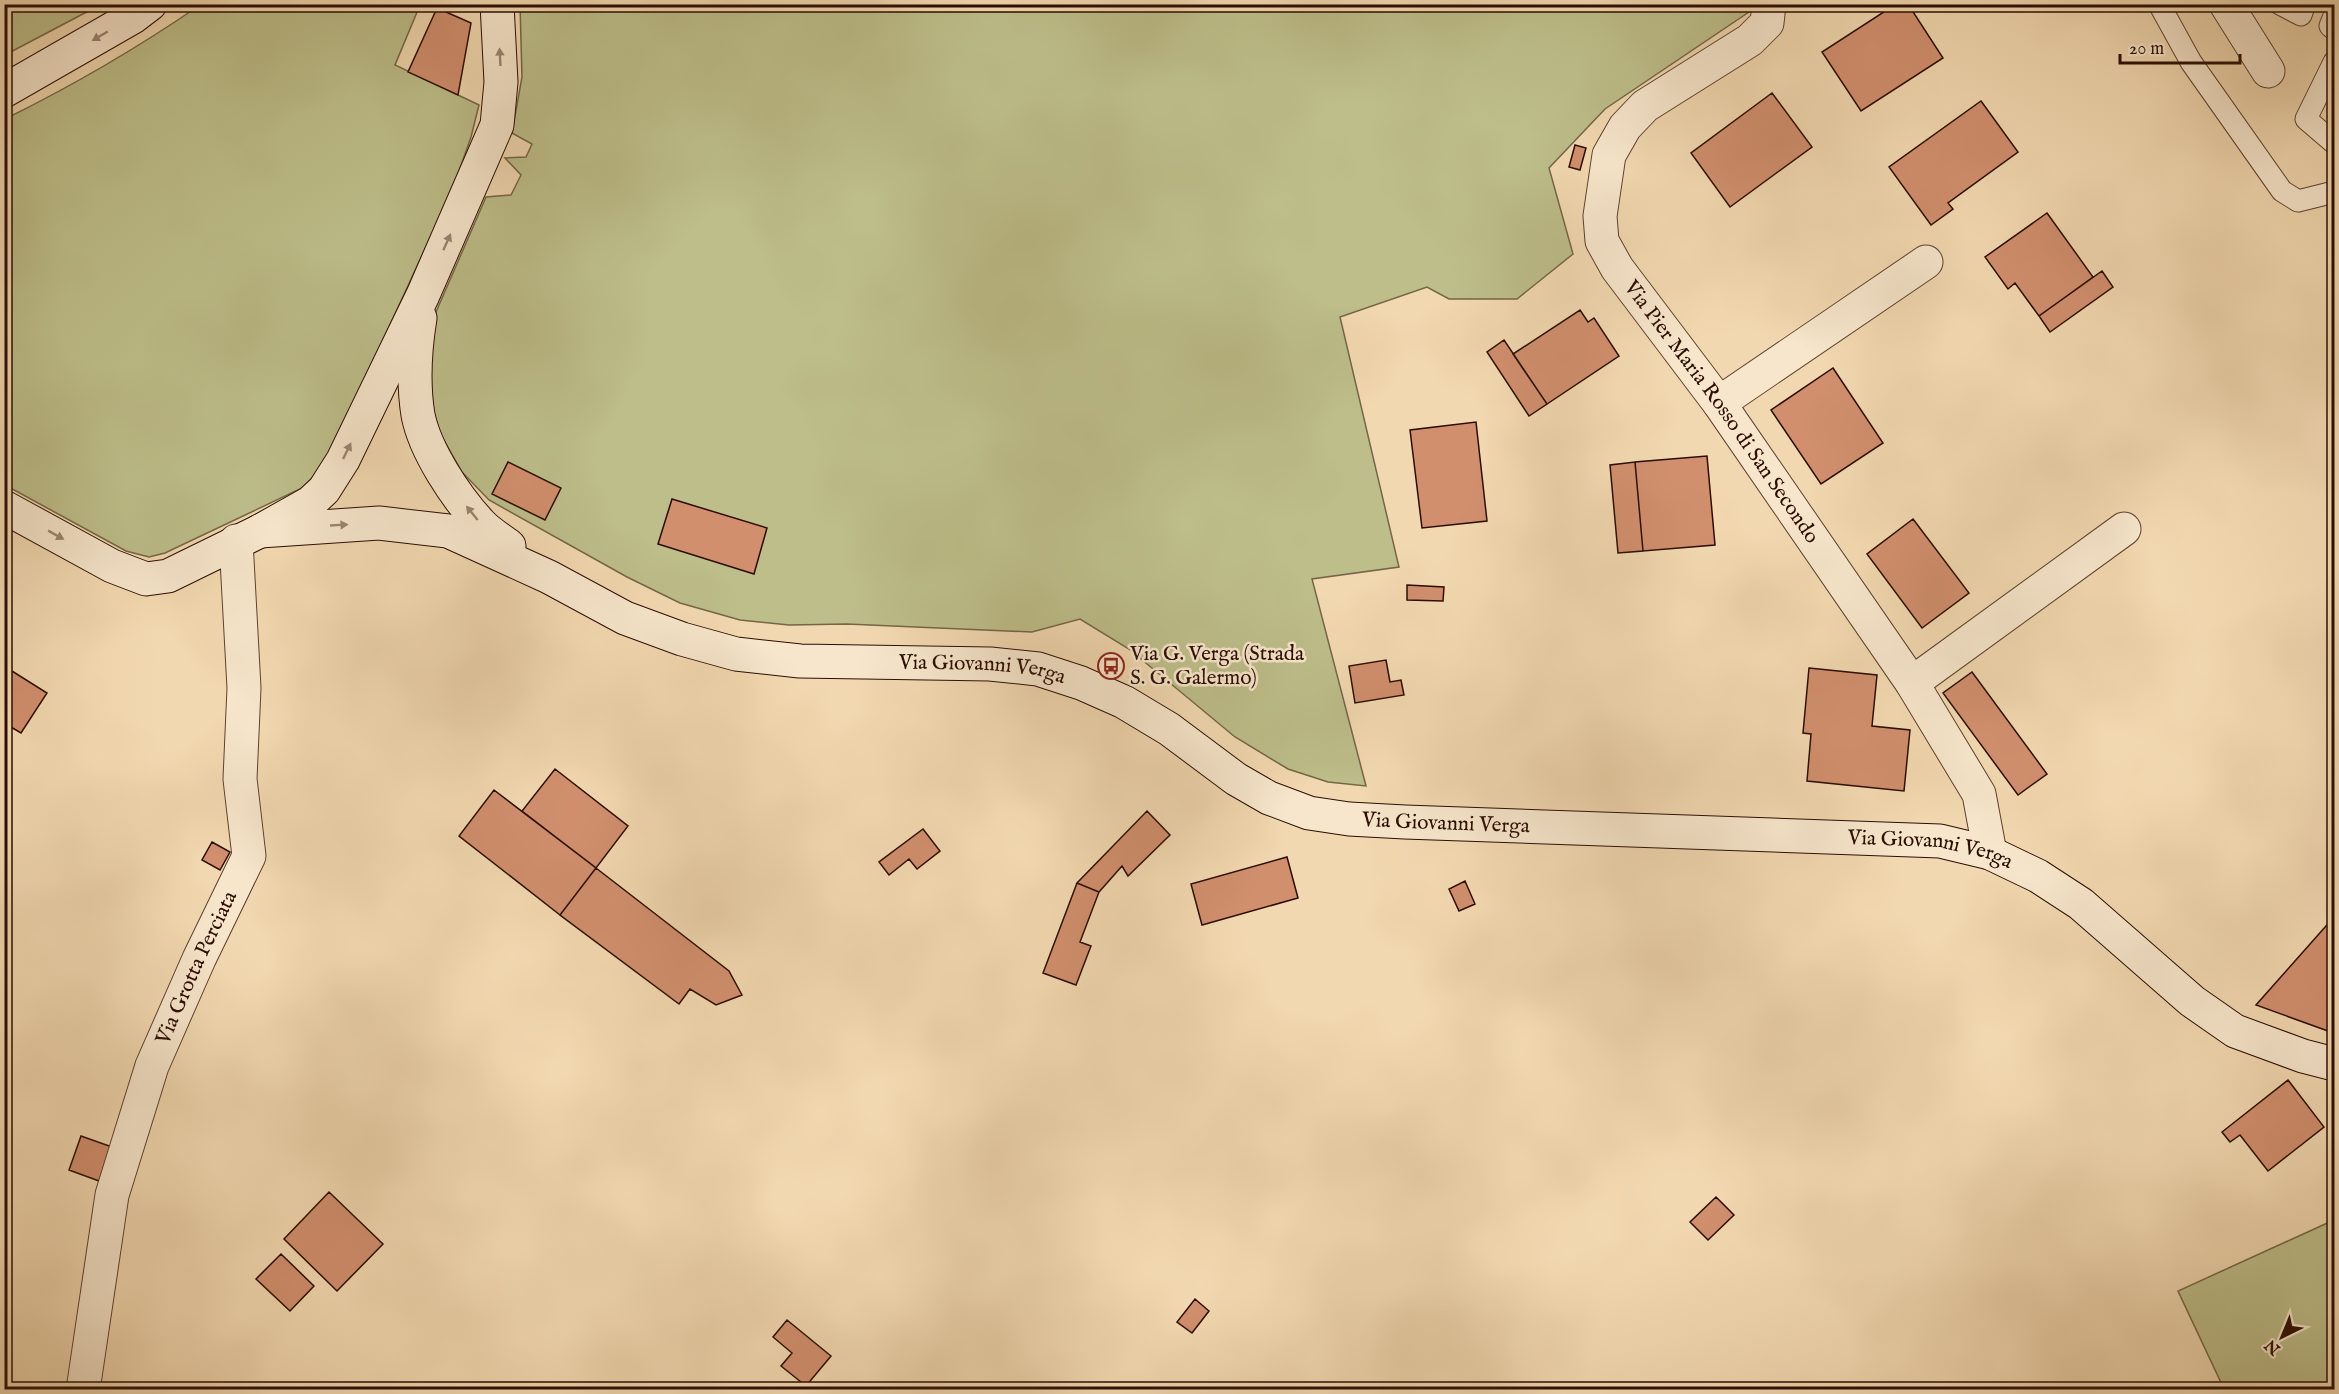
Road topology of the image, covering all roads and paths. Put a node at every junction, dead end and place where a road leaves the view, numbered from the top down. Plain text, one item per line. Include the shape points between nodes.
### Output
1 (150, 4) edge
2 (497, 4) edge
3 (1769, 4) edge
4 (2159, 4) edge
5 (2226, 4) edge
6 (2280, 4) edge
7 (2305, 4) edge
8 (2334, 16) edge
9 (2334, 29) edge
10 (2334, 62) edge
11 (2268, 71) dead end
12 (4, 91) edge
13 (2334, 143) edge
14 (2334, 192) edge
15 (1926, 262) dead end
16 (423, 295) junction
17 (1719, 403) junction
18 (4, 507) edge
19 (2124, 529) dead end
20 (248, 536) junction
21 (549, 577) junction
22 (1912, 683) junction
23 (1990, 854) junction
24 (2334, 1064) edge
25 (83, 1389) edge

1 -> 12 street
16 -> 2 street via 496,125 501,82
3 - 17 street, Via Pier Maria Rosso di San Secondo via 1767,23 1750,40 1645,106 1625,127 1609,155 1600,216 1602,241 1617,268
4 - 14 lane via 2191,62 2282,191 2298,201
5 - 11 street
6 - 7 lane via 2301,15
8 - 9 lane via 2330,27
10 - 13 lane via 2306,119
15 - 17 street
20 -> 16 street via 310,503 324,490 343,460
21 -> 16 street via 482,524 454,490 433,454 418,416 415,350
17 - 22 street, Via Pier Maria Rosso di San Secondo
18 -> 20 street via 112,566 146,579 168,576
19 - 22 street
20 -> 21 street via 379,523 448,531
20 - 25 street, Via Grotta Perciata via 240,779 249,856 199,959 145,1087 112,1195
21 - 23 street, Via Giovanni Verga via 625,618 736,654 800,662 990,664 1038,669 1124,702 1169,729 1244,784 1309,813 1382,821 1940,841
22 - 23 street, Via Pier Maria Rosso di San Secondo via 1979,794
23 - 24 street, Via Giovanni Verga via 2038,876 2081,904 2192,1001 2235,1031

